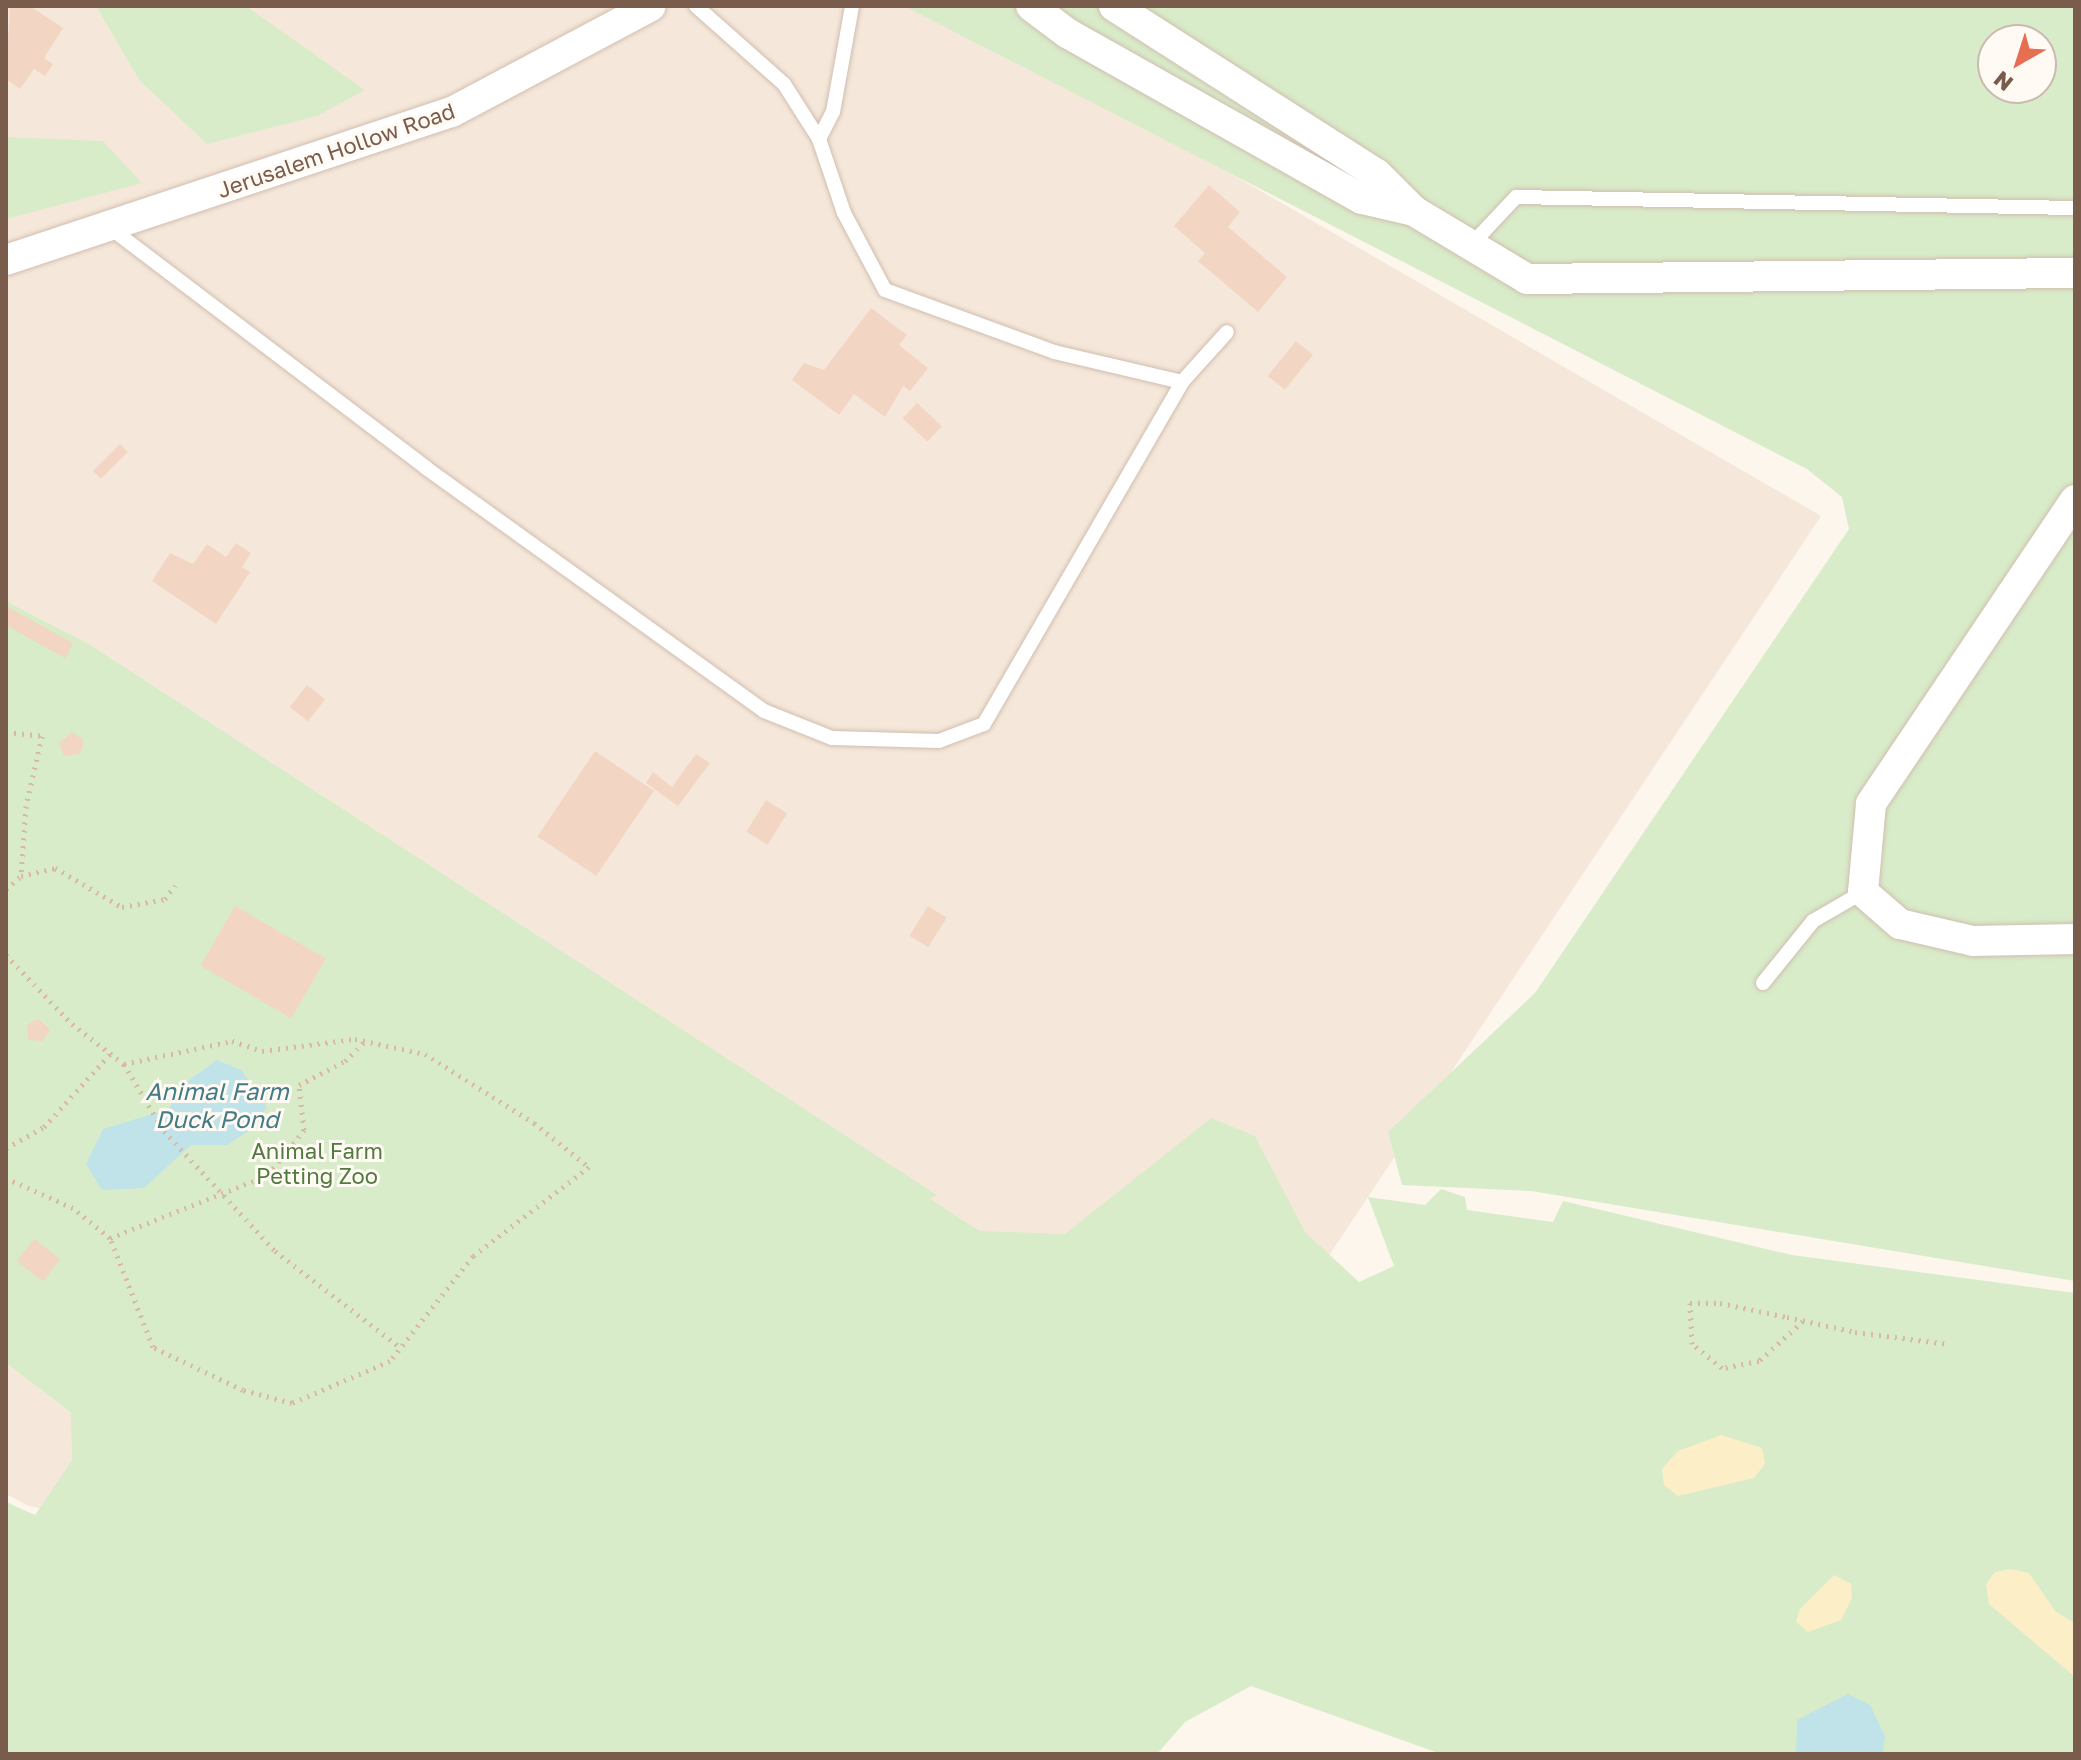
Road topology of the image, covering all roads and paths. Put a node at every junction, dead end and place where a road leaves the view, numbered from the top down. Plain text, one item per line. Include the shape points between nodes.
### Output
1 (651, 6) edge
2 (696, 6) edge
3 (852, 6) edge
4 (1031, 6) edge
5 (1114, 6) edge
6 (1198, 55) junction
7 (1175, 94) junction
8 (819, 139) junction
9 (2075, 208) edge
10 (1414, 211) junction
11 (109, 227) junction
12 (1471, 245) junction
13 (6, 260) edge
14 (2075, 273) edge
15 (1227, 332) dead end
16 (1182, 382) junction
17 (2075, 500) edge
18 (6, 732) edge
19 (21, 876) junction
20 (175, 885) dead end
21 (6, 889) edge
22 (1863, 892) junction
23 (2075, 939) edge
24 (6, 955) edge
25 (1763, 983) dead end
26 (365, 1041) junction
27 (111, 1053) junction
28 (124, 1064) junction
29 (6, 1148) edge
30 (6, 1178) edge
31 (221, 1193) junction
32 (110, 1238) junction
33 (1803, 1321) junction
34 (1949, 1344) dead end
35 (401, 1348) junction

1 - 11 street, Jerusalem Hollow Road via 452,112
2 - 8 lane via 784,84
3 - 8 lane via 833,112
4 - 7 street
5 - 6 street
6 - 7 street
6 - 10 street via 1377,174
7 - 10 street via 1362,199
8 - 16 lane via 844,213 885,290 1054,352
9 - 12 lane via 1516,197
10 - 12 street
11 - 13 street, Jerusalem Hollow Road
11 - 16 lane via 426,468 764,711 832,738 939,741 984,724
12 - 14 street via 1527,279
15 - 16 lane
17 - 22 street via 1871,804
18 - 19 path via 42,736 26,806
19 - 20 path via 55,868 122,907 165,899
19 - 21 path
22 - 23 street via 1900,924 1973,941
22 - 25 lane via 1813,921
24 - 27 path via 72,1024
26 - 28 path via 262,1051 232,1041
26 - 31 path via 345,1061 299,1085 304,1130 268,1175
26 - 35 path via 425,1054 534,1123 589,1167 473,1256
27 - 28 path
27 - 29 path via 44,1127
28 - 31 path via 164,1131
30 - 32 path via 73,1208
31 - 32 path
31 - 35 path via 275,1251
32 - 35 path via 153,1347 243,1390 292,1403 390,1361
33 - 33 path via 1720,1303 1690,1303 1692,1344 1722,1368 1759,1361
33 - 34 path

